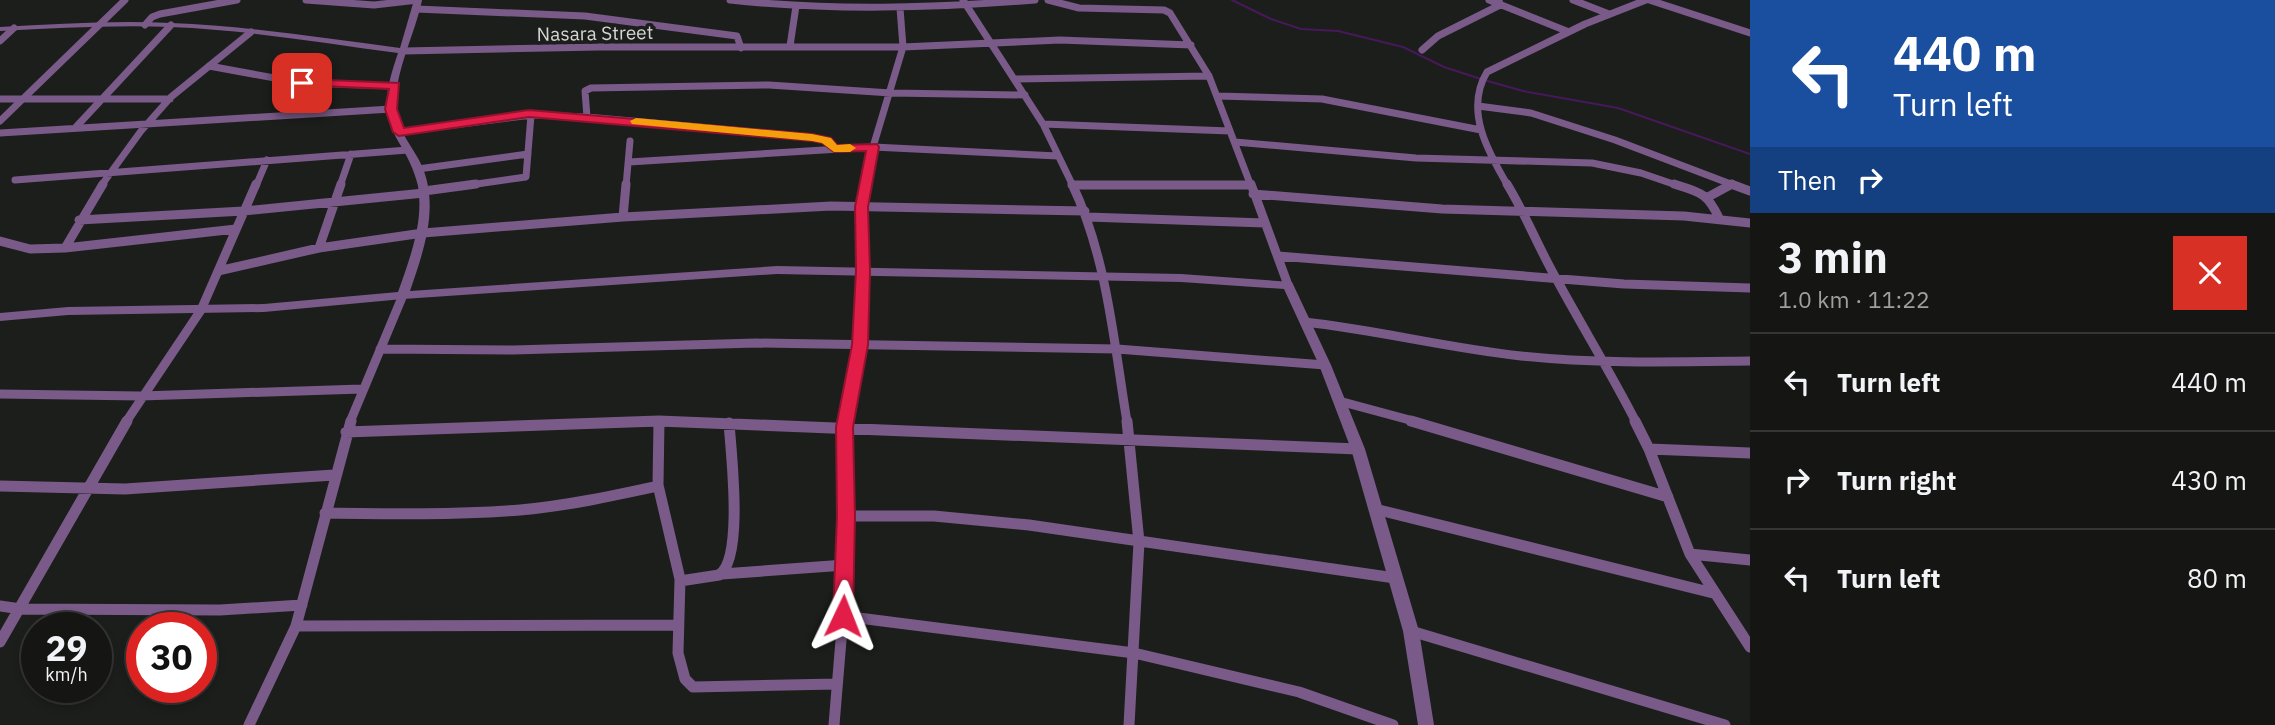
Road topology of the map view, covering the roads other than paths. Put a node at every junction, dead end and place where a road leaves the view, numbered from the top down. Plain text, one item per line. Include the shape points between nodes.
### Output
1 (125, 0) edge
2 (237, 0) edge
3 (306, 0) edge
4 (730, 0) edge
5 (1035, 0) edge
6 (1048, 0) edge
7 (1489, 0) edge
8 (1573, 0) edge
9 (1648, 0) edge
10 (1500, 2) edge
11 (417, 3) edge
12 (965, 3) edge
13 (796, 6) junction
14 (900, 8) junction
15 (1609, 14) junction
16 (99, 24) junction
17 (145, 25) junction
18 (171, 25) junction
19 (14, 28) junction
20 (0, 29) edge
21 (251, 32) junction
22 (1569, 32) junction
23 (1750, 33) edge
24 (0, 41) edge
25 (989, 43) junction
26 (1191, 45) junction
27 (790, 46) junction
28 (903, 47) junction
29 (741, 48) junction
30 (1422, 50) dead end
31 (404, 51) junction
32 (209, 66) junction
33 (1209, 76) junction
34 (1015, 79) junction
35 (395, 86) junction
36 (891, 93) junction
37 (1025, 95) junction
38 (1218, 96) junction
39 (102, 97) junction
40 (23, 98) junction
41 (0, 99) edge
42 (170, 99) junction
43 (1478, 106) junction
44 (391, 109) junction
45 (531, 115) junction
46 (587, 117) junction
47 (0, 121) edge
48 (150, 122) junction
49 (1042, 124) junction
50 (76, 127) junction
51 (1480, 130) junction
52 (1230, 131) junction
53 (399, 132) junction
54 (0, 133) edge
55 (630, 141) dead end
56 (1236, 142) junction
57 (873, 147) junction
58 (834, 149) junction
59 (408, 150) junction
60 (351, 154) junction
61 (528, 154) junction
62 (1058, 156) junction
63 (267, 160) junction
64 (1493, 160) junction
65 (629, 162) junction
66 (418, 169) junction
67 (114, 171) junction
68 (15, 180) dead end
69 (1732, 184) junction
70 (1072, 185) junction
71 (1251, 190) junction
72 (1750, 191) edge
73 (424, 192) junction
74 (1708, 197) junction
75 (333, 202) junction
76 (861, 207) junction
77 (244, 211) junction
78 (1525, 213) junction
79 (1086, 214) junction
80 (623, 217) junction
81 (1719, 218) junction
82 (79, 220) junction
83 (1265, 223) junction
84 (1750, 223) edge
85 (236, 229) junction
86 (423, 233) junction
87 (0, 242) edge
88 (65, 248) junction
89 (319, 248) junction
90 (1278, 256) junction
91 (218, 271) junction
92 (863, 271) junction
93 (1104, 276) junction
94 (1556, 279) junction
95 (1288, 285) junction
96 (1750, 288) edge
97 (403, 295) junction
98 (201, 310) junction
99 (0, 317) edge
100 (1305, 322) junction
101 (860, 345) junction
102 (380, 349) junction
103 (1116, 349) junction
104 (1750, 361) edge
105 (1606, 362) junction
106 (1325, 365) junction
107 (362, 389) junction
108 (0, 394) edge
109 (141, 396) junction
110 (1339, 401) junction
111 (659, 421) junction
112 (729, 423) junction
113 (845, 427) junction
114 (346, 432) junction
115 (1130, 438) junction
116 (1358, 449) junction
117 (1649, 449) junction
118 (1750, 453) edge
119 (334, 475) junction
120 (0, 486) edge
121 (658, 486) junction
122 (86, 489) junction
123 (1668, 497) junction
124 (1375, 509) junction
125 (325, 513) junction
126 (846, 516) junction
127 (1139, 542) junction
128 (1690, 554) junction
129 (1750, 560) edge
130 (845, 565) junction
131 (722, 574) junction
132 (1395, 578) junction
133 (680, 581) junction
134 (1713, 593) junction
135 (302, 605) junction
136 (0, 606) edge
137 (21, 608) junction
138 (843, 616) junction
139 (678, 625) junction
140 (296, 626) junction
141 (1411, 631) junction
142 (0, 642) edge
143 (1750, 646) edge
144 (1134, 653) junction
145 (836, 684) junction
146 (249, 725) edge
147 (834, 725) edge
148 (1129, 725) edge
149 (1393, 725) edge
150 (1426, 725) edge
151 (1724, 725) edge

1 - 16 street
2 - 17 street via 160,14
3 - 11 street
4 - 13 street
5 - 12 street
6 - 26 street via 1079,8 1167,10
7 - 10 street
8 - 15 street
9 - 15 street
9 - 23 street
10 - 22 street
10 - 30 street via 1438,36
11 - 29 street via 737,36
11 - 31 street
12 - 14 street
12 - 25 street
13 - 14 street
13 - 27 street
14 - 28 street
15 - 22 street
16 - 17 street, Nasara Street
16 - 19 street, Nasara Street
16 - 40 street
17 - 18 street, Nasara Street
18 - 21 street, Nasara Street
18 - 39 street
19 - 20 street, Nasara Street
19 - 24 street
21 - 31 street, Nasara Street
21 - 32 street
22 - 43 street via 1487,72
25 - 26 street, Nasara Street via 1060,40
25 - 28 street, Nasara Street
25 - 34 street
26 - 33 street
27 - 28 street, Nasara Street
27 - 29 street, Nasara Street
28 - 36 street
29 - 31 street, Nasara Street
31 - 35 street
32 - 35 street via 302,83
32 - 42 street
33 - 34 street
33 - 38 street
34 - 37 street
35 - 44 street
36 - 37 street
36 - 46 street via 769,85 592,88 584,91
36 - 57 street
37 - 49 street
38 - 51 street via 1322,99
38 - 52 street
39 - 40 street
39 - 42 street
39 - 50 street
40 - 41 street
40 - 47 street
42 - 48 street
43 - 51 street
43 - 69 street via 1531,113
44 - 48 street
44 - 53 street
45 - 46 street
45 - 53 street
45 - 61 street
46 - 58 street via 812,137 827,141
48 - 50 street
48 - 67 street
49 - 52 street
49 - 62 street
50 - 54 street
51 - 64 street
52 - 56 street
53 - 59 street
55 - 65 street
56 - 64 street
56 - 71 street
57 - 58 street
57 - 62 street
57 - 76 street
58 - 65 street
59 - 60 street
59 - 66 street
60 - 63 street
60 - 75 street
61 - 66 street
61 - 73 street via 524,178
62 - 70 street
63 - 67 street
63 - 77 street
64 - 74 street via 1619,167
64 - 78 street
65 - 80 street
66 - 73 street
67 - 68 street
67 - 82 street
69 - 72 street
69 - 74 street
70 - 71 street
70 - 79 street
71 - 78 street
71 - 83 street
73 - 75 street
73 - 86 street
74 - 81 street
75 - 77 street
75 - 89 street
76 - 79 street
76 - 80 street
76 - 92 street
77 - 82 street
77 - 85 street
78 - 81 street
78 - 94 street
79 - 83 street
79 - 93 street
80 - 86 street
81 - 84 street
82 - 88 street
83 - 90 street
85 - 88 street
85 - 91 street
86 - 89 street
86 - 97 street
87 - 88 street via 30,249
89 - 91 street
90 - 94 street
90 - 95 street
91 - 98 street
92 - 93 street
92 - 97 street via 731,271
92 - 101 street
93 - 95 street
93 - 103 street
94 - 96 street
94 - 105 street
95 - 100 street
97 - 98 street
97 - 102 street
98 - 99 street via 68,311
98 - 109 street
100 - 105 street via 1520,356
100 - 106 street
101 - 102 street
101 - 103 street
101 - 113 street
102 - 107 street
103 - 106 street
103 - 115 street
104 - 105 street
105 - 117 street
106 - 110 street
107 - 109 street
107 - 114 street
108 - 109 street
109 - 122 street
110 - 116 street
110 - 123 street
111 - 112 street
111 - 114 street
111 - 121 street
112 - 113 street
112 - 131 street via 734,537 728,567
113 - 115 street
113 - 126 street
114 - 119 street
115 - 116 street
115 - 127 street
116 - 124 street
117 - 118 street
117 - 123 street
119 - 122 street
119 - 125 street
120 - 122 street
121 - 125 street via 520,510
121 - 133 street
122 - 137 street
123 - 128 street
124 - 132 street
124 - 134 street
125 - 135 street
126 - 127 street via 934,516
126 - 130 street
127 - 132 street
127 - 144 street
128 - 129 street
128 - 134 street
130 - 131 street
130 - 138 street
131 - 133 street
132 - 141 street
133 - 139 street
134 - 143 street
135 - 137 street via 220,610
135 - 140 street
136 - 137 street
137 - 142 street
138 - 144 street
138 - 145 street
139 - 140 street
139 - 145 street via 681,673 693,687
140 - 146 street
141 - 150 street
141 - 151 street
144 - 148 street
144 - 149 street via 1299,692
145 - 147 street

